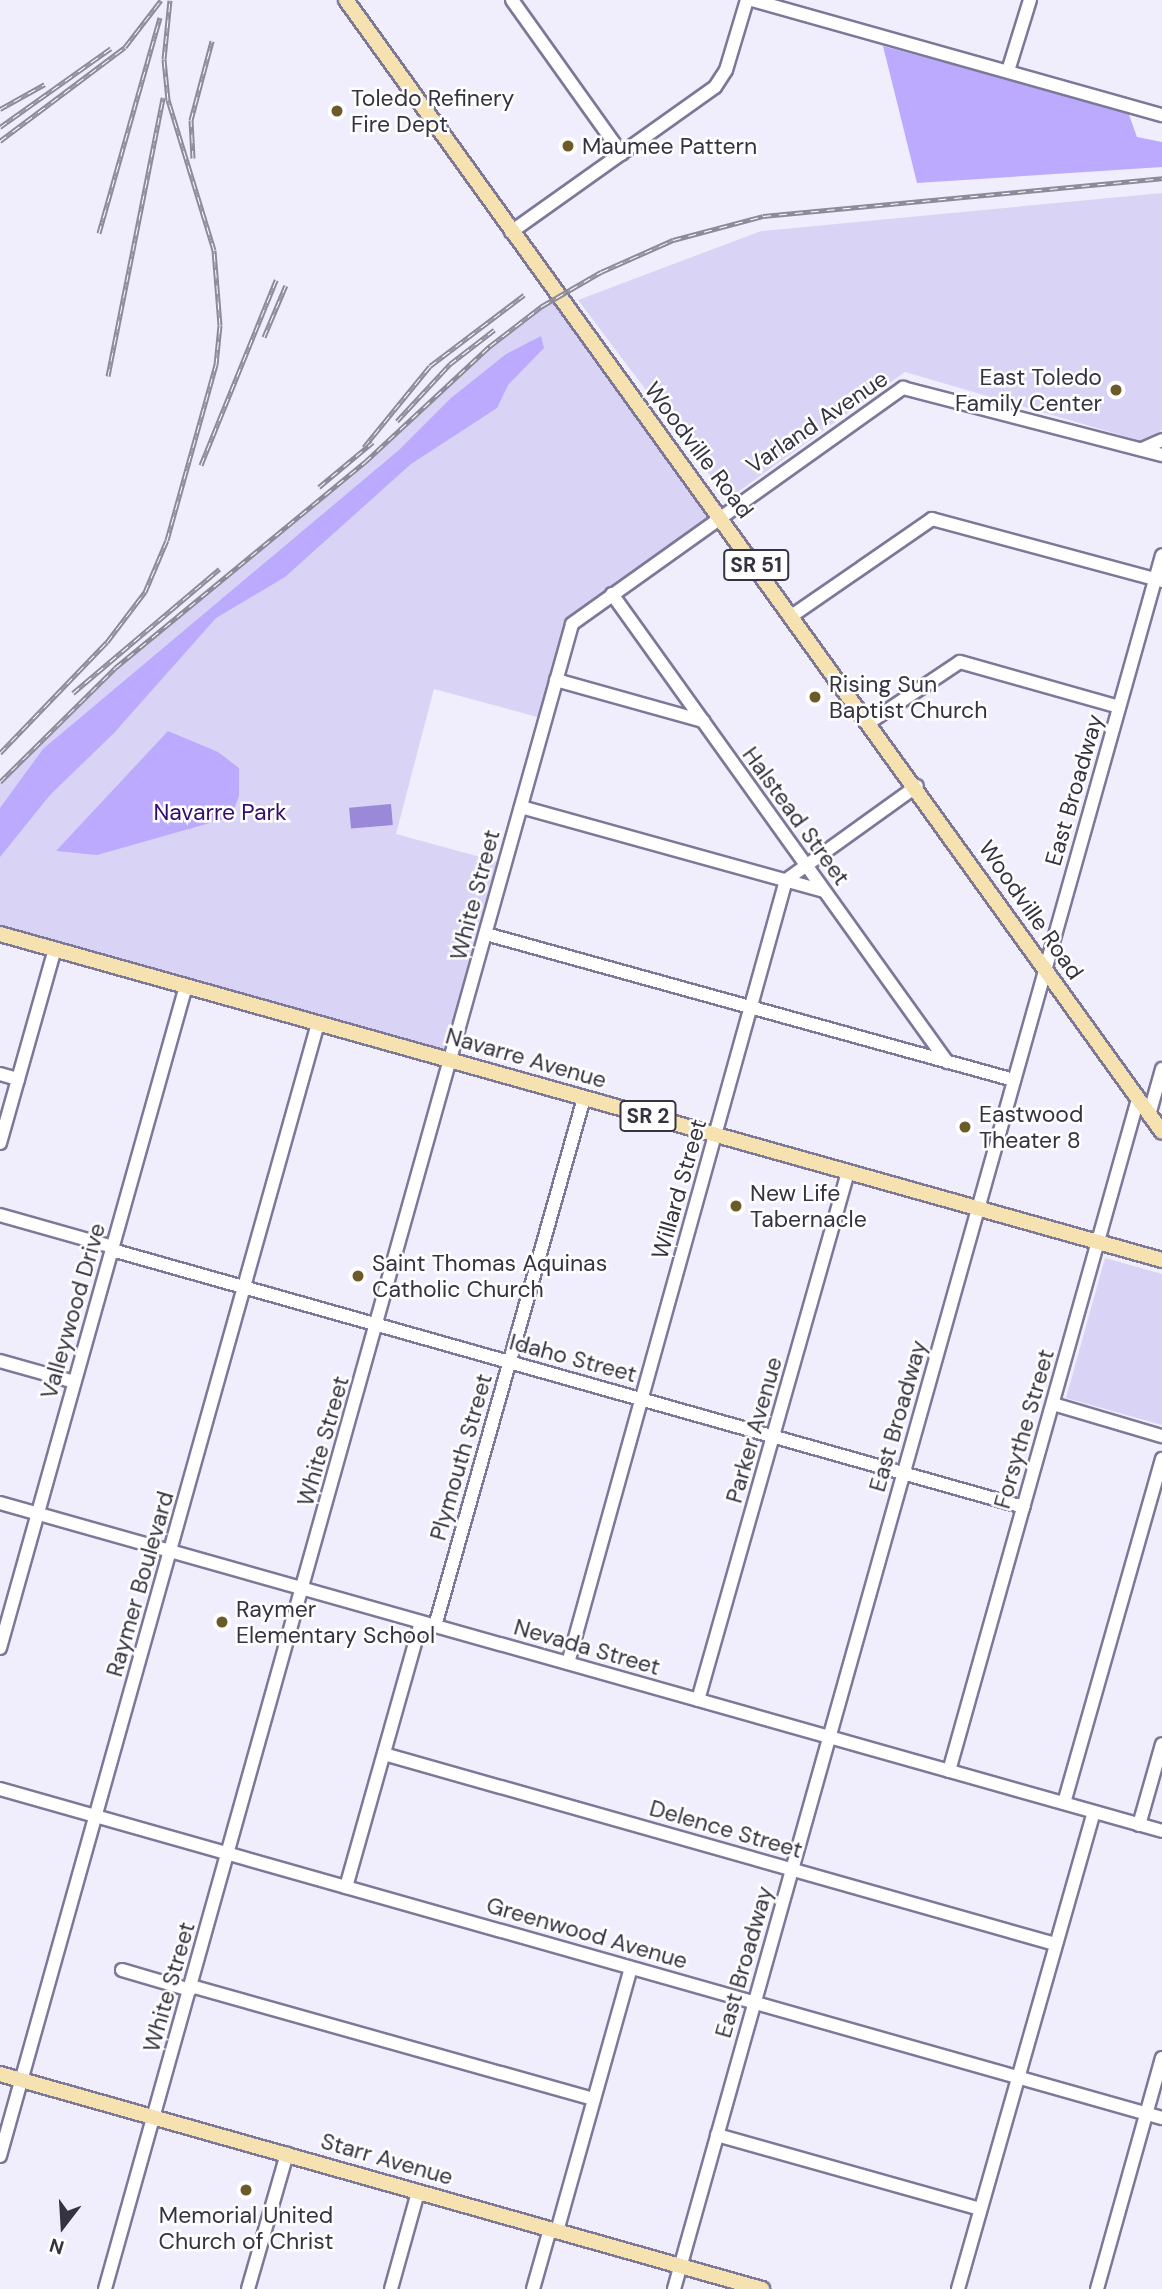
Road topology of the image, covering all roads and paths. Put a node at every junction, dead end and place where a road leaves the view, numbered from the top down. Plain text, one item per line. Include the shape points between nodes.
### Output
1 (346, 0) edge
2 (512, 0) edge
3 (1030, 0) edge
4 (745, 1) edge
5 (1008, 71) junction
6 (1162, 116) edge
7 (622, 154) junction
8 (511, 232) junction
9 (1162, 440) edge
10 (1143, 449) junction
11 (1162, 455) edge
12 (719, 515) junction
13 (1162, 555) edge
14 (1159, 580) edge
15 (612, 594) junction
16 (587, 611) joint
17 (793, 615) junction
18 (556, 680) junction
19 (1119, 707) junction
20 (702, 721) junction
21 (870, 722) junction
22 (917, 786) junction
23 (522, 807) junction
24 (806, 865) junction
25 (786, 880) junction
26 (824, 891) junction
27 (0, 934) edge
28 (486, 934) junction
29 (55, 949) junction
30 (1045, 970) junction
31 (186, 986) junction
32 (751, 1007) junction
33 (318, 1023) junction
34 (452, 1060) junction
35 (947, 1062) junction
36 (1162, 1069) edge
37 (0, 1074) edge
38 (18, 1079) junction
39 (1014, 1080) junction
40 (584, 1098) junction
41 (1138, 1099) junction
42 (1149, 1115) junction
43 (1162, 1132) edge
44 (715, 1135) junction
45 (0, 1143) edge
46 (848, 1172) junction
47 (978, 1208) junction
48 (0, 1215) edge
49 (1099, 1242) junction
50 (112, 1248) junction
51 (1162, 1260) edge
52 (244, 1288) junction
53 (378, 1326) junction
54 (0, 1361) edge
55 (509, 1363) junction
56 (74, 1381) junction
57 (642, 1398) junction
58 (1053, 1404) junction
59 (774, 1436) junction
60 (1162, 1436) edge
61 (1162, 1459) edge
62 (904, 1472) junction
63 (0, 1503) edge
64 (1023, 1507) junction
65 (38, 1514) junction
66 (171, 1551) junction
67 (303, 1589) junction
68 (421, 1622) junction
69 (435, 1626) junction
70 (0, 1648) edge
71 (568, 1663) junction
72 (698, 1700) junction
73 (829, 1737) junction
74 (1162, 1744) edge
75 (384, 1754) junction
76 (949, 1771) junction
77 (0, 1789) edge
78 (1064, 1803) junction
79 (1094, 1812) junction
80 (96, 1816) junction
81 (1139, 1825) junction
82 (1162, 1831) edge
83 (228, 1853) junction
84 (792, 1869) junction
85 (346, 1887) junction
86 (1055, 1944) junction
87 (631, 1968) junction
88 (122, 1970) dead end
89 (191, 1988) junction
90 (754, 2003) junction
91 (1162, 2058) edge
92 (0, 2074) edge
93 (1018, 2077) junction
94 (22, 2080) junction
95 (592, 2099) junction
96 (1146, 2114) junction
97 (154, 2117) junction
98 (1162, 2118) edge
99 (717, 2135) junction
100 (287, 2154) junction
101 (0, 2156) edge
102 (418, 2192) junction
103 (980, 2209) junction
104 (554, 2230) junction
105 (681, 2265) junction
106 (753, 2288) edge
107 (105, 2289) edge
108 (248, 2289) edge
109 (391, 2289) edge
110 (533, 2289) edge
111 (674, 2289) edge
112 (958, 2289) edge
113 (1097, 2289) edge

1 - 8 main road, Woodville Road / SR 51
2 - 7 street
3 - 5 street
4 - 5 street
4 - 7 street via 726,70 705,96
5 - 6 street
7 - 8 street
8 - 12 main road, Woodville Road / SR 51
9 - 10 street
10 - 11 street, Varland Avenue
10 - 12 street, Varland Avenue via 903,388
12 - 15 street, Varland Avenue
12 - 17 main road, Woodville Road / SR 51
13 - 14 street, East Broadway
14 - 17 street via 932,519
14 - 19 street, East Broadway
15 - 16 street, Varland Avenue
15 - 20 street, Halstead Street
16 - 18 street, White Street via 572,624
17 - 21 main road, Woodville Road / SR 51
18 - 20 street
18 - 23 street, White Street
19 - 21 street via 960,662
19 - 30 street, East Broadway
20 - 24 street, Halstead Street
21 - 22 main road, Woodville Road / SR 51
22 - 24 street
22 - 30 main road, Woodville Road / SR 51
23 - 25 street
23 - 28 street, White Street
24 - 25 street
24 - 26 street, Halstead Street
25 - 26 street
25 - 32 street, Willard Street
26 - 35 street, Halstead Street
27 - 29 main road, Navarre Avenue / SR 2
28 - 32 street
28 - 34 street, White Street
29 - 31 main road, Navarre Avenue / SR 2
29 - 38 street
30 - 39 street, East Broadway
30 - 41 main road, Woodville Road / SR 51
31 - 33 main road, Navarre Avenue / SR 2
31 - 50 street, Valleywood Drive
32 - 35 street
32 - 44 street, Willard Street
33 - 34 main road, Navarre Avenue / SR 2
33 - 52 street, Raymer Boulevard
34 - 40 main road, Navarre Avenue / SR 2
34 - 53 street, White Street
35 - 39 street
36 - 42 street
37 - 38 street
38 - 45 street
39 - 47 street, East Broadway
40 - 44 main road, Navarre Avenue / SR 2
40 - 55 street, Plymouth Street
41 - 42 main road, Woodville Road / SR 51
41 - 49 street, Forsythe Street
42 - 43 main road, Woodville Road / SR 51
44 - 46 main road, Navarre Avenue / SR 2
44 - 57 street, Willard Street
46 - 47 main road, Navarre Avenue / SR 2
46 - 59 street, Parker Avenue
47 - 49 main road, Navarre Avenue / SR 2
47 - 62 street, East Broadway
48 - 50 street, Idaho Street
49 - 51 main road, Navarre Avenue / SR 2
49 - 58 street, Forsythe Street
50 - 52 street, Idaho Street
50 - 56 street, Valleywood Drive
52 - 53 street, Idaho Street
52 - 66 street, Raymer Boulevard
53 - 55 street, Idaho Street
53 - 67 street, White Street
54 - 56 street
55 - 57 street, Idaho Street
55 - 69 street, Plymouth Street
56 - 65 street, Valleywood Drive
57 - 59 street, Idaho Street
57 - 71 street, Willard Street
58 - 60 street
58 - 64 street, Forsythe Street
59 - 62 street, Idaho Street
59 - 72 street, Parker Avenue
61 - 78 street
62 - 64 street, Idaho Street
62 - 73 street, East Broadway
63 - 65 street, Nevada Street
64 - 76 street, Forsythe Street
65 - 66 street, Nevada Street
65 - 70 street, Valleywood Drive
66 - 67 street, Nevada Street
66 - 80 street, Raymer Boulevard
67 - 68 street, Nevada Street
67 - 83 street, White Street
68 - 69 street, Nevada Street
68 - 75 street
69 - 71 street, Nevada Street
71 - 72 street, Nevada Street
72 - 73 street, Nevada Street
73 - 76 street, Nevada Street
73 - 84 street, East Broadway
74 - 81 street
75 - 84 street, Delence Street
75 - 85 street
76 - 78 street, Nevada Street
77 - 80 street, Greenwood Avenue
78 - 79 street, Nevada Street
79 - 81 street, Nevada Street
79 - 86 street
80 - 83 street, Greenwood Avenue
80 - 94 street, Raymer Boulevard
81 - 82 street, Nevada Street
83 - 85 street, Greenwood Avenue
83 - 89 street, White Street
84 - 86 street, Delence Street
84 - 90 street, East Broadway
85 - 87 street, Greenwood Avenue
86 - 93 street
87 - 90 street, Greenwood Avenue
87 - 95 street
88 - 89 street
89 - 95 street
89 - 97 street, White Street
90 - 93 street, Greenwood Avenue
90 - 99 street, East Broadway
91 - 96 street
92 - 94 main road, Starr Avenue
93 - 96 street, Greenwood Avenue
93 - 103 street
94 - 97 main road, Starr Avenue
94 - 101 street, Raymer Boulevard
95 - 104 street
96 - 98 street, Greenwood Avenue
96 - 113 street
97 - 100 main road, Starr Avenue
97 - 107 street, White Street
99 - 103 street
99 - 105 street, East Broadway
100 - 102 main road, Starr Avenue
100 - 108 street
102 - 104 main road, Starr Avenue
102 - 109 street
103 - 112 street
104 - 105 main road, Starr Avenue
104 - 110 street
105 - 106 main road, Starr Avenue
105 - 111 street, East Broadway

